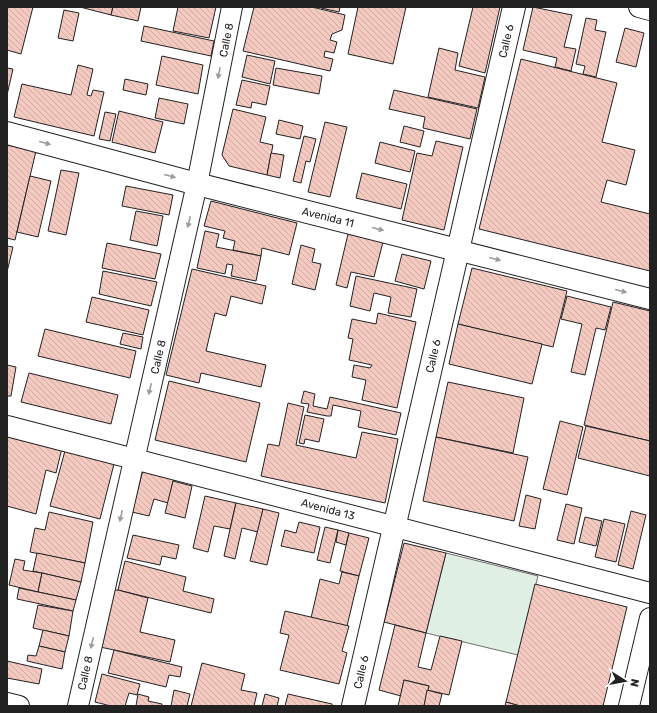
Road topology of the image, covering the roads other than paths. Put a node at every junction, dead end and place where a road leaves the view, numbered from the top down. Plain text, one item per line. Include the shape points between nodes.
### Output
1 (232, 7) edge
2 (514, 7) edge
3 (639, 7) edge
4 (650, 10) edge
5 (7, 133) edge
6 (198, 184) junction
7 (458, 250) junction
8 (650, 299) edge
9 (7, 426) edge
10 (134, 459) junction
11 (394, 526) junction
12 (650, 593) edge
13 (650, 618) edge
14 (7, 703) edge
15 (19, 706) edge
16 (78, 706) edge
17 (353, 706) edge
18 (629, 706) edge

1 -> 6 street, Calle 8
2 - 7 main road, Calle 6
3 - 4 street
5 -> 6 main road, Avenida 11
6 -> 7 main road, Avenida 11
6 -> 10 street, Calle 8
7 -> 8 street, Avenida 11
7 - 11 main road, Calle 6
9 - 10 street, Avenida 13
10 - 11 street, Avenida 13
10 -> 16 street, Calle 8
11 - 12 street, Avenida 13
11 - 17 main road, Calle 6
13 - 18 street
14 - 15 street

